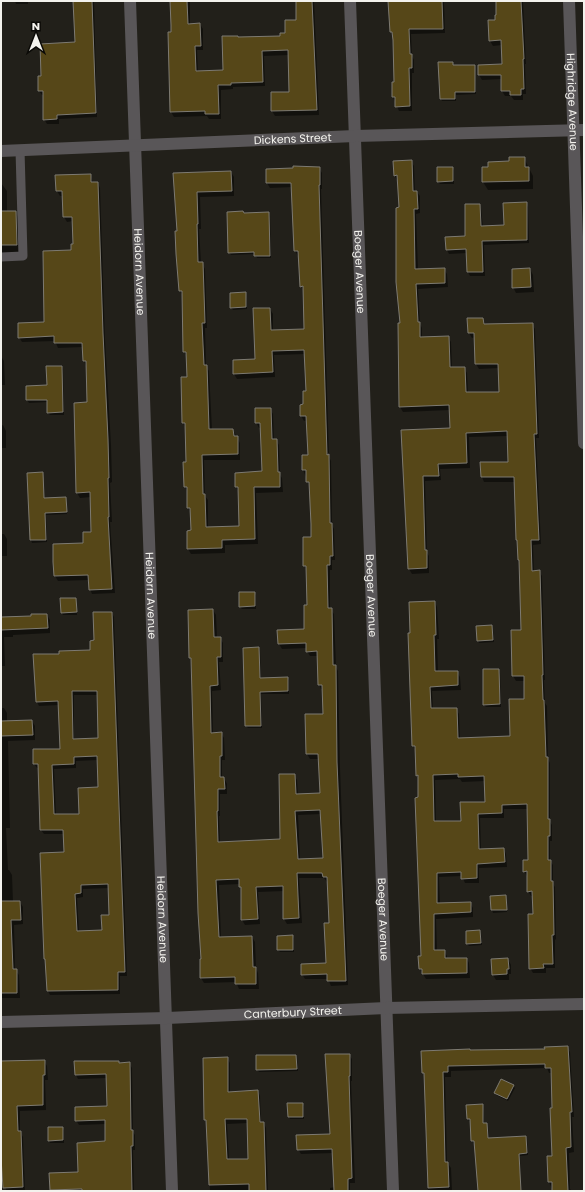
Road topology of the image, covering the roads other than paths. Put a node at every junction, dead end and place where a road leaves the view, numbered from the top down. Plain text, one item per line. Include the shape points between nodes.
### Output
1 (130, 1) edge
2 (350, 1) edge
3 (569, 1) edge
4 (579, 130) edge
5 (355, 136) junction
6 (135, 146) junction
7 (20, 150) junction
8 (1, 151) edge
9 (1, 257) edge
10 (584, 443) edge
11 (584, 1004) edge
12 (386, 1008) junction
13 (167, 1018) junction
14 (1, 1022) edge
15 (172, 1191) edge
16 (393, 1191) edge

1 - 6 street, Heidorn Avenue
2 - 5 street, Boeger Avenue
3 - 4 street, Highridge Avenue
4 - 5 street, Dickens Street
4 - 10 street, Highridge Avenue
5 - 6 street, Dickens Street
5 - 12 street, Boeger Avenue
6 - 7 street, Dickens Street
6 - 13 street, Heidorn Avenue
7 - 8 street, Dickens Street
7 - 9 lane via 23,256
11 - 12 street, Canterbury Street
12 - 13 street, Canterbury Street
12 - 16 street, Boeger Avenue
13 - 14 street, Canterbury Street
13 - 15 street, Heidorn Avenue

